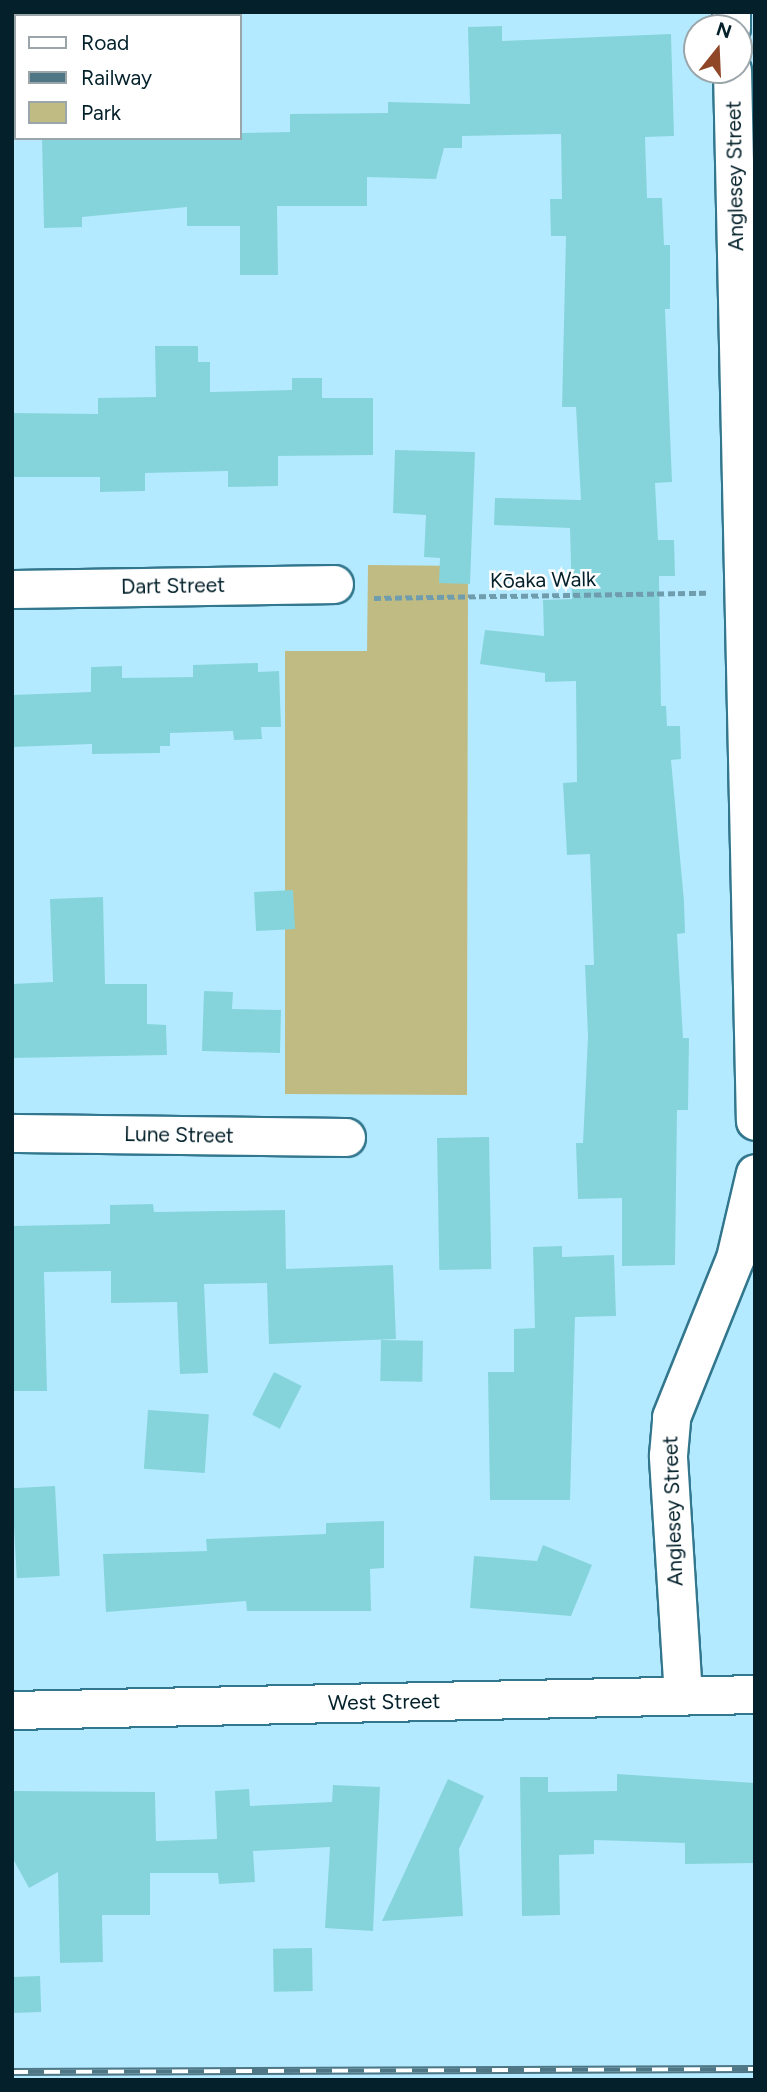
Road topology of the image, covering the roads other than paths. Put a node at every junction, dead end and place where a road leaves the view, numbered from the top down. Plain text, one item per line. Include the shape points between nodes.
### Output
1 (732, 84) edge
2 (334, 584) dead end
3 (12, 589) edge
4 (755, 1121) edge
5 (12, 1133) edge
6 (346, 1137) dead end
7 (755, 1173) edge
8 (755, 1694) edge
9 (683, 1696) junction
10 (12, 1710) edge

1 - 4 street, Anglesey Street
2 - 3 street, Dart Street
5 - 6 street, Lune Street
7 - 9 street, Anglesey Street via 735,1258 671,1418 668,1455
8 - 9 street, West Street
9 - 10 street, West Street

